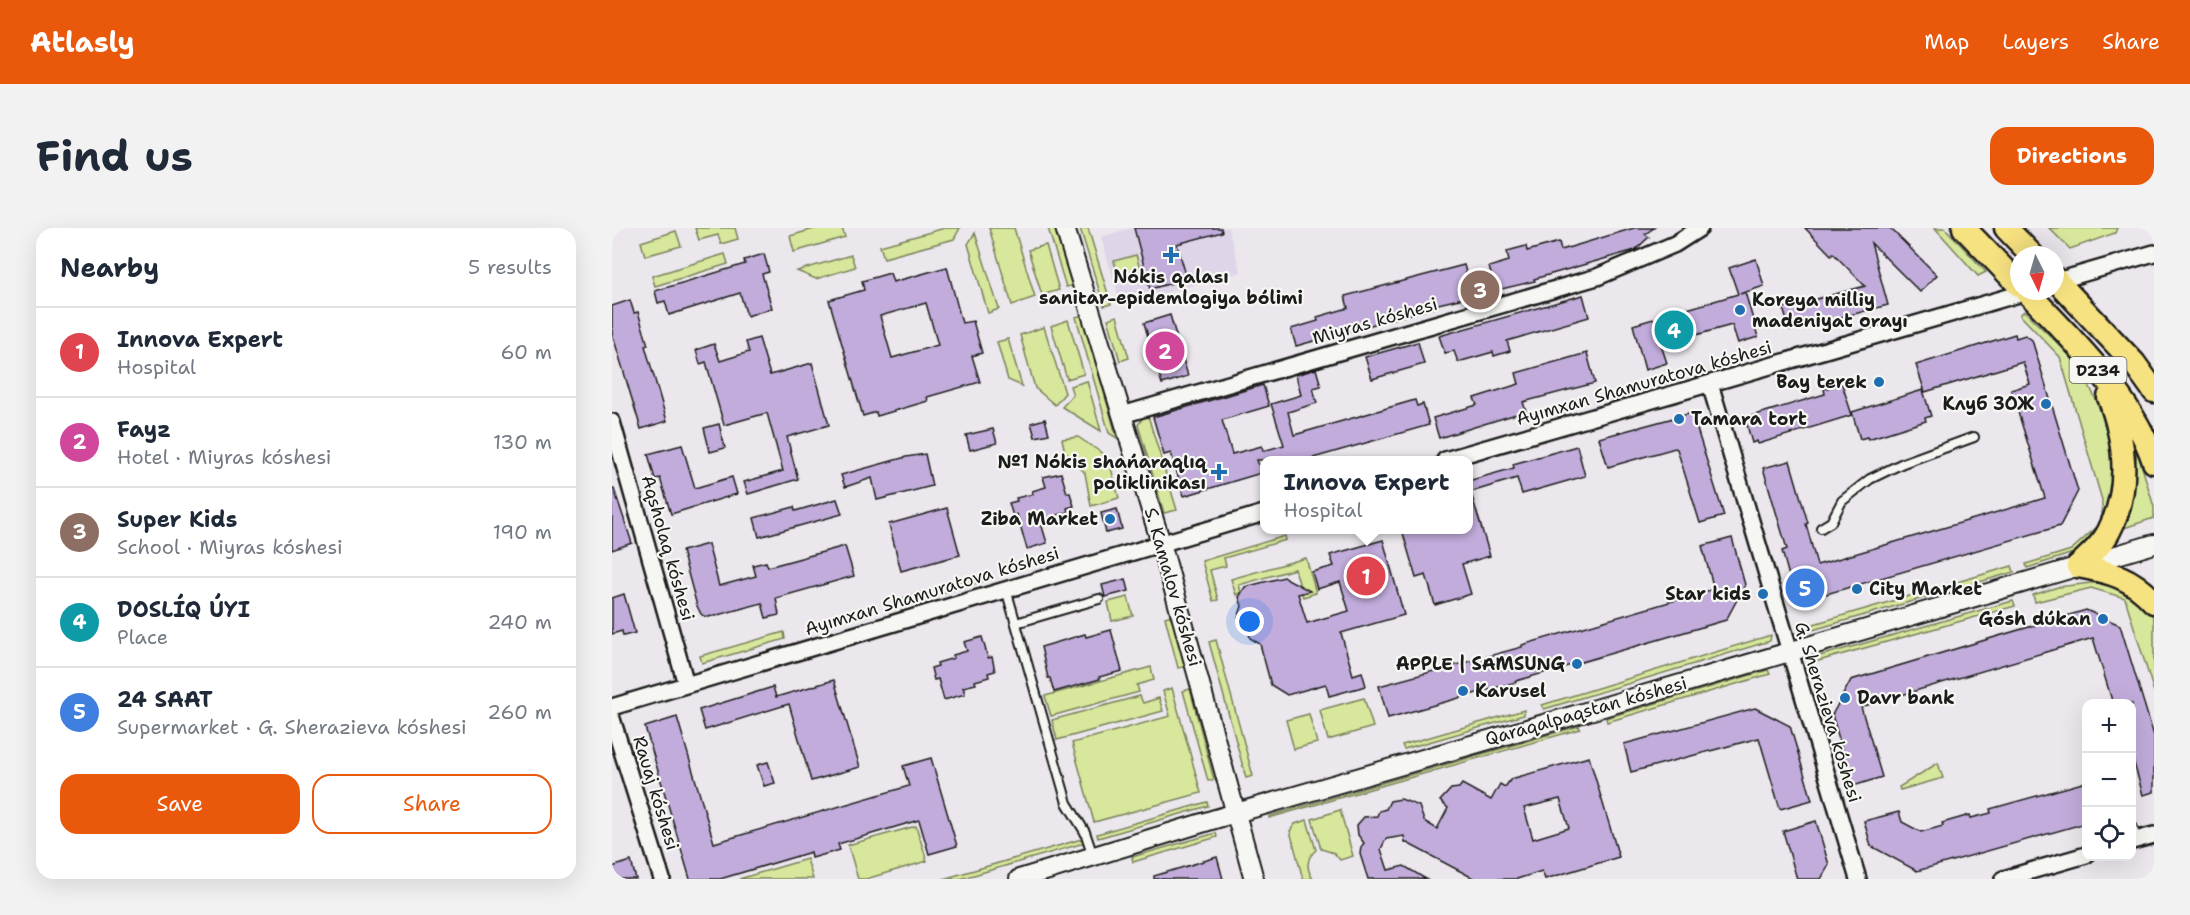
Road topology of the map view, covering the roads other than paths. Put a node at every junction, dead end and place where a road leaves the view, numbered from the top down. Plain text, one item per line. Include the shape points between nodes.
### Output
1 (1065, 228) edge
2 (1700, 228) edge
3 (1964, 228) edge
4 (2006, 228) edge
5 (2023, 246) edge
6 (2154, 253) edge
7 (2010, 276) edge
8 (2064, 278) edge
9 (2064, 289) edge
10 (2010, 296) edge
11 (2035, 300) edge
12 (2100, 373) junction
13 (1710, 384) junction
14 (2154, 391) edge
15 (1122, 415) junction
16 (612, 422) edge
17 (1974, 437) dead end
18 (1459, 456) edge
19 (2154, 462) edge
20 (1260, 514) edge
21 (1821, 528) dead end
22 (1161, 543) junction
23 (2154, 544) edge
24 (2078, 566) junction
25 (1006, 589) junction
26 (1099, 599) dead end
27 (2154, 602) edge
28 (1016, 623) junction
29 (1790, 651) junction
30 (686, 684) junction
31 (612, 707) edge
32 (612, 720) edge
33 (1236, 813) junction
34 (2154, 835) edge
35 (2136, 836) edge
36 (1093, 856) junction
37 (2082, 856) edge
38 (662, 879) edge
39 (1019, 879) edge
40 (1254, 879) edge
41 (1858, 879) edge
42 (2003, 879) edge

1 - 15 street, S. Kamalov kóshesi
2 - 15 street, Miyras kóshesi via 1675,244 1596,277
3 - 7 main road
4 - 5 main road
6 - 8 street
9 - 14 main road, D234 via 2134,363
10 - 13 street, Ayımxan Shamuratova kóshesi
11 - 12 main road, D234
12 - 19 main road, D234 via 2136,424
12 - 24 main road via 2120,433 2123,481 2108,533
13 - 18 street, Ayımxan Shamuratova kóshesi
13 - 29 street, G. Sherazieva kóshesi
15 - 22 street, S. Kamalov kóshesi
16 - 30 street, Aqsholaq kóshesi
17 - 21 lane via 1870,479 1842,501 1831,522
20 - 22 street, Ayımxan Shamuratova kóshesi
22 - 25 street, Ayımxan Shamuratova kóshesi
22 - 33 street, S. Kamalov kóshesi
23 - 24 street, Qaraqalpaqstan kóshesi
24 - 27 main road via 2123,577
24 - 29 street, Qaraqalpaqstan kóshesi
25 - 28 lane
25 - 30 street, Ayımxan Shamuratova kóshesi
26 - 28 lane
28 - 36 lane via 1066,803 1085,832
29 - 33 street, Qaraqalpaqstan kóshesi
29 - 41 street, G. Sherazieva kóshesi
30 - 31 street, Ayımxan Shamuratova kóshesi
32 - 38 street, Rauaj kóshesi
33 - 36 street, Qaraqalpaqstan kóshesi
33 - 40 street, S. Kamalov kóshesi
34 - 35 street
36 - 39 street, Qaraqalpaqstan kóshesi
37 - 42 street

